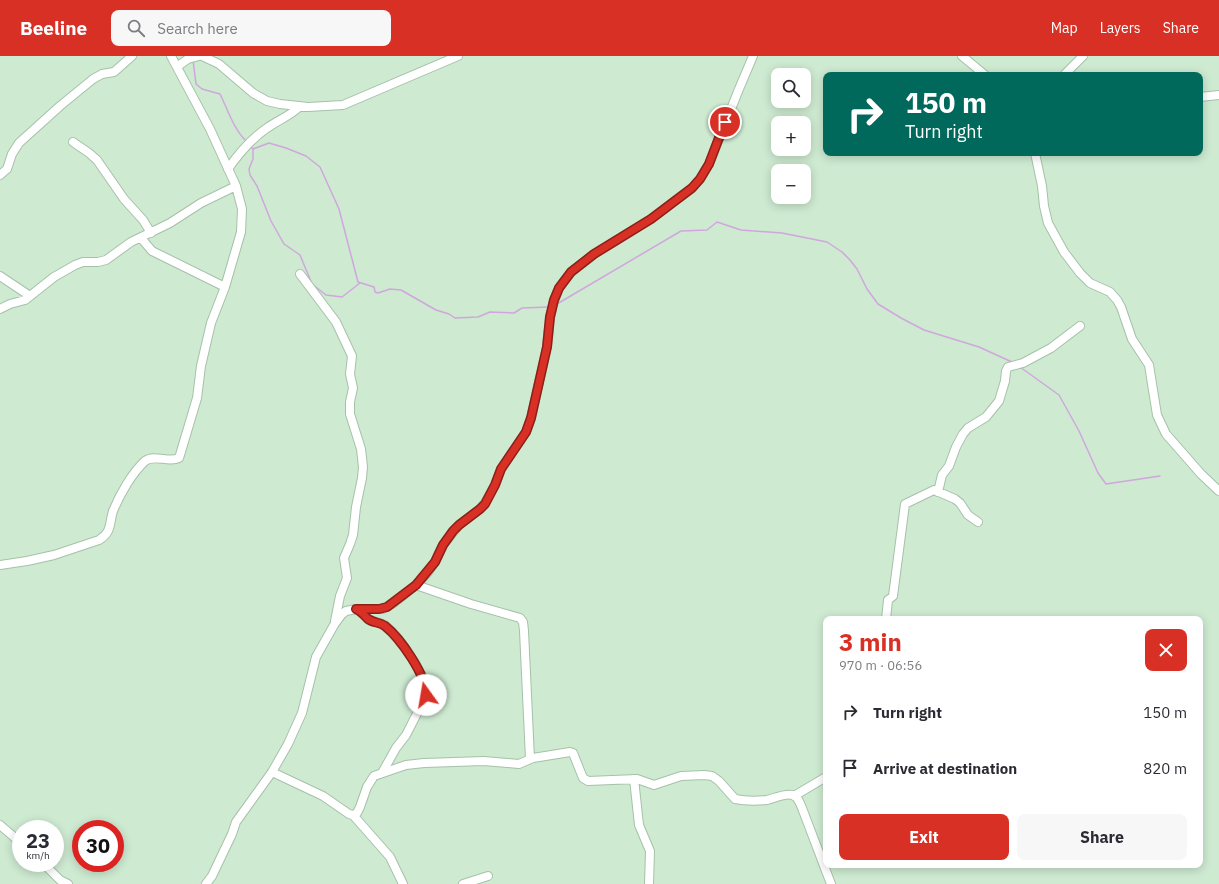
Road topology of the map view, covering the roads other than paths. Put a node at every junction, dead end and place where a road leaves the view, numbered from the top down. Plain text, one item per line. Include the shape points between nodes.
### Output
1 (132, 56) edge
2 (171, 56) edge
3 (199, 56) edge
4 (202, 56) edge
5 (458, 56) edge
6 (753, 56) edge
7 (962, 56) edge
8 (1083, 56) edge
9 (178, 66) junction
10 (981, 72) edge
11 (1067, 72) edge
12 (1219, 95) edge
13 (1203, 97) edge
14 (299, 107) junction
15 (73, 142) dead end
16 (1036, 156) edge
17 (228, 169) junction
18 (0, 175) edge
19 (236, 186) junction
20 (151, 233) junction
21 (141, 238) junction
22 (300, 274) dead end
23 (0, 276) edge
24 (225, 287) junction
25 (30, 296) junction
26 (0, 309) edge
27 (1080, 326) dead end
28 (1219, 491) edge
29 (938, 492) junction
30 (978, 522) dead end
31 (0, 565) edge
32 (416, 585) junction
33 (356, 609) junction
34 (886, 616) edge
35 (334, 624) junction
36 (530, 759) junction
37 (272, 772) junction
38 (382, 773) junction
39 (634, 779) junction
40 (823, 779) edge
41 (794, 796) junction
42 (353, 815) junction
43 (0, 825) edge
44 (12, 836) edge
45 (823, 863) edge
46 (825, 868) edge
47 (52, 872) edge
48 (488, 876) dead end
49 (68, 884) edge
50 (206, 884) edge
51 (403, 884) edge
52 (463, 884) edge
53 (649, 884) edge
54 (831, 884) edge

1 - 18 street via 114,72 93,79 60,106 20,143 12,154 7,169
2 - 9 street
3 - 9 street via 188,59
4 - 14 street via 219,64 253,93 267,101
5 - 14 street via 343,105
6 - 32 street via 709,164 700,179 651,219 594,254 571,272 559,288 552,307 547,347 526,432 501,469 485,504 453,531 435,562
7 - 10 street
8 - 11 street
9 - 17 street
12 - 13 street
14 - 17 street via 248,143
15 - 20 street via 97,160
16 - 28 street via 1048,223 1055,238 1080,273 1090,283 1110,292 1117,300 1132,339 1149,365 1157,415 1162,428
17 - 19 street
19 - 20 street via 201,203
19 - 24 street via 242,208 241,232
20 - 21 street
21 - 24 street via 152,251
21 - 25 street via 118,250 106,260 83,262 65,270
22 - 35 street via 336,322 352,356 350,374 354,388 350,414 361,449 363,467 353,535 344,558 347,578
23 - 25 street
24 - 31 street via 202,360 197,398 179,458 152,459 145,462 133,476 117,504 106,536 54,555
25 - 26 street via 26,300
27 - 29 street via 1051,348 1023,363 1008,367 998,401 986,417 963,434 949,466 942,475
29 - 30 street via 955,499 968,515
29 - 34 street via 933,490 905,504 893,596 888,600
32 - 33 street via 387,607
32 - 36 street via 520,618 523,622
33 - 35 street via 346,611
33 - 38 street via 370,620 385,625 397,638 416,665 426,692 406,735
35 - 37 street via 316,657 302,713
36 - 38 street via 518,764 484,760 424,763 406,765
36 - 39 street via 570,752 573,753 581,776 585,780
37 - 42 street via 323,796
37 - 50 street via 236,822
38 - 42 street via 374,776 360,807
39 - 41 street via 654,785 681,776 704,775 719,780 735,799 767,800
39 - 53 street via 639,825 650,851
40 - 41 street
41 - 45 street via 799,800
42 - 51 street via 390,857
43 - 44 street
46 - 54 street
47 - 49 street
48 - 52 street

